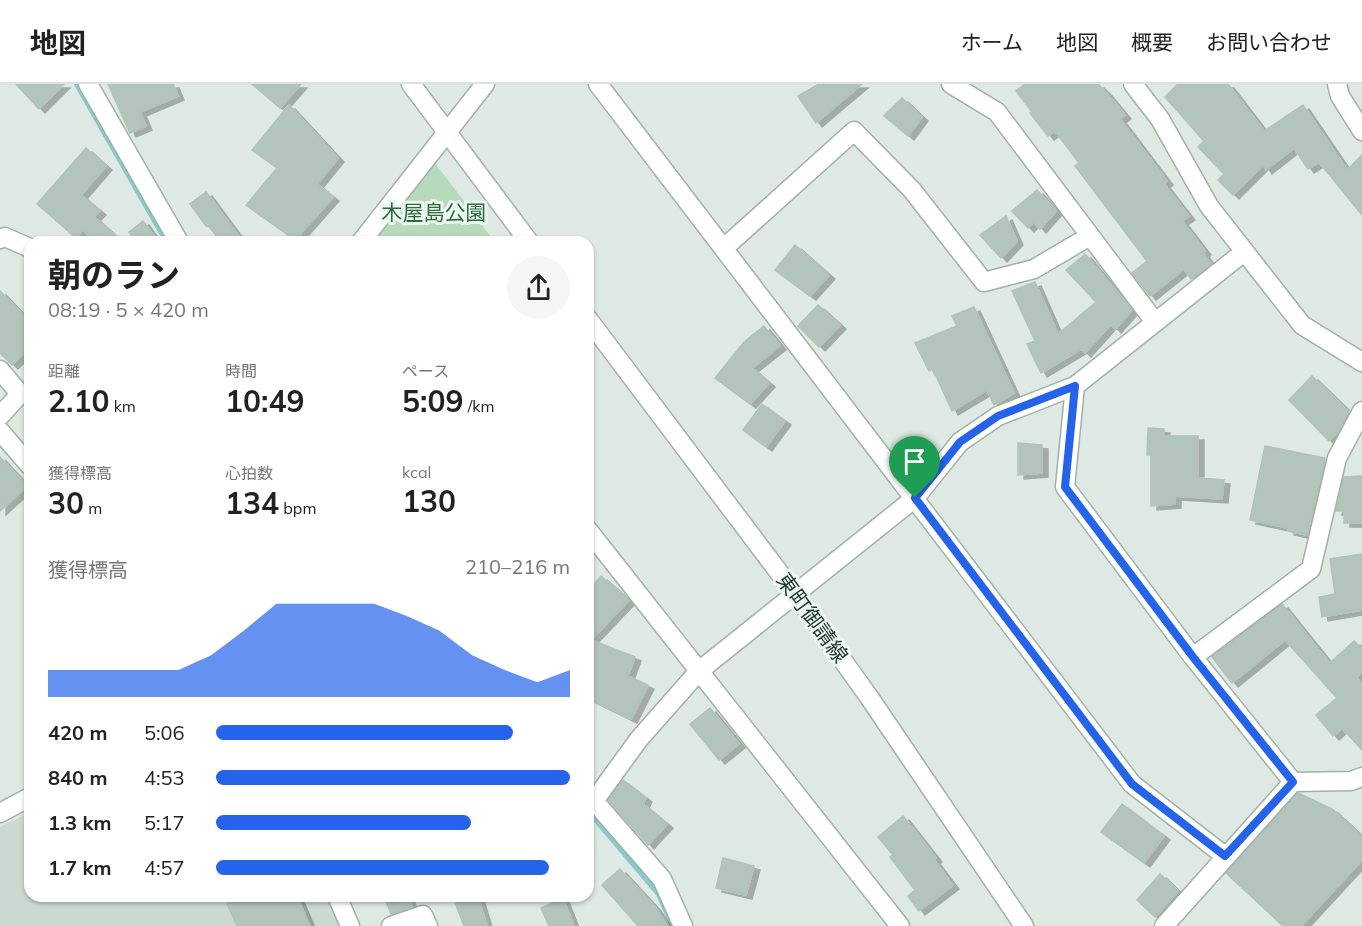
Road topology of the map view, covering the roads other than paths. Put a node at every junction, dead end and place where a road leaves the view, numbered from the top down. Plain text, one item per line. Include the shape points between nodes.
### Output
1 (88, 84) edge
2 (411, 84) edge
3 (485, 84) edge
4 (598, 84) edge
5 (951, 84) edge
6 (1133, 84) edge
7 (1336, 84) edge
8 (446, 131) junction
9 (1362, 131) edge
10 (176, 236) edge
11 (366, 236) edge
12 (525, 236) edge
13 (1090, 236) junction
14 (0, 239) edge
15 (24, 245) edge
16 (724, 248) junction
17 (1244, 252) junction
18 (1155, 322) junction
19 (594, 327) edge
20 (1362, 362) edge
21 (0, 370) edge
22 (1075, 386) junction
23 (1362, 411) edge
24 (0, 416) edge
25 (0, 431) edge
26 (24, 459) edge
27 (915, 498) junction
28 (594, 538) edge
29 (796, 595) junction
30 (1193, 657) junction
31 (699, 671) junction
32 (1362, 777) edge
33 (1293, 782) junction
34 (594, 794) edge
35 (24, 801) edge
36 (594, 801) edge
37 (0, 813) edge
38 (1225, 856) junction
39 (340, 902) edge
40 (350, 926) edge
41 (391, 926) edge
42 (428, 926) edge
43 (683, 926) edge
44 (900, 926) edge
45 (1024, 926) edge
46 (1164, 926) edge

1 - 10 street
2 - 8 street
3 - 8 street
4 - 16 street
5 - 13 street via 997,112
6 - 17 street via 1160,119 1208,216
7 - 9 street
8 - 11 street
8 - 12 street
13 - 16 street via 1034,269 984,282 912,190 854,131
13 - 18 street
14 - 15 street via 5,237
16 - 27 street
17 - 18 street
17 - 20 street via 1302,325
18 - 22 street
19 - 29 street, 東町御請線
21 - 24 street via 20,394
22 - 27 street via 998,416 960,442
22 - 30 street via 1065,487
23 - 30 street via 1337,458 1311,568
25 - 26 street
27 - 29 street
27 - 38 street via 1132,784
28 - 31 street
29 - 31 street
29 - 45 street, 東町御請線
30 - 33 street
31 - 34 street
31 - 44 street
32 - 33 street via 1351,781
33 - 38 street
35 - 37 street
36 - 43 street via 662,879
38 - 46 street
39 - 40 street
41 - 42 street via 423,915

